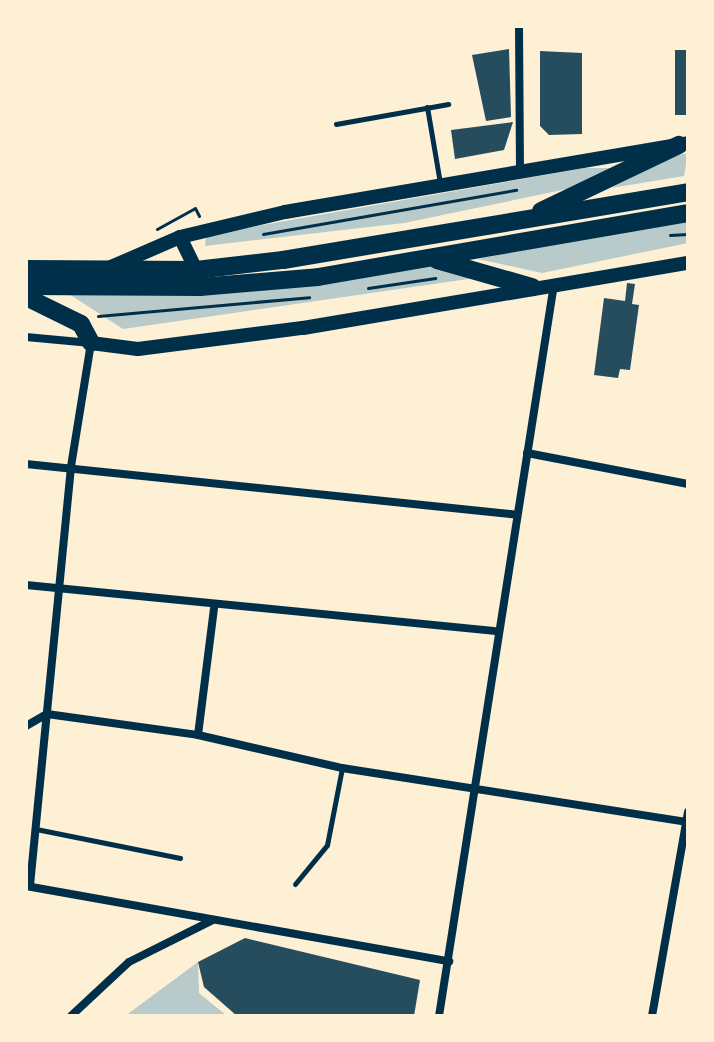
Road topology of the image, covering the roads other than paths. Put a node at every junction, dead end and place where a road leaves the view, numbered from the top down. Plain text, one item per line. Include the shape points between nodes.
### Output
1 (519, 26) edge
2 (448, 104) dead end
3 (427, 107) junction
4 (336, 124) dead end
5 (684, 144) edge
6 (520, 170) junction
7 (440, 184) junction
8 (688, 192) edge
9 (688, 213) edge
10 (495, 227) junction
11 (180, 237) junction
12 (434, 259) junction
13 (688, 263) edge
14 (26, 269) edge
15 (107, 269) junction
16 (196, 270) junction
17 (554, 284) junction
18 (26, 286) edge
19 (532, 287) junction
20 (26, 297) edge
21 (26, 337) edge
22 (91, 343) junction
23 (527, 453) junction
24 (26, 464) edge
25 (71, 467) junction
26 (688, 484) edge
27 (514, 514) junction
28 (26, 585) edge
29 (59, 587) junction
30 (214, 608) junction
31 (494, 631) junction
32 (47, 714) junction
33 (26, 726) edge
34 (198, 735) junction
35 (342, 768) junction
36 (471, 788) junction
37 (687, 818) edge
38 (35, 829) junction
39 (180, 858) dead end
40 (295, 884) dead end
41 (28, 886) edge
42 (213, 919) junction
43 (449, 961) junction
44 (71, 1016) edge
45 (439, 1016) edge
46 (652, 1016) edge

1 - 6 street
2 - 3 lane
3 - 4 lane
3 - 7 lane
5 - 6 main road
5 - 10 highway via 587,193
6 - 7 main road
7 - 11 main road
8 - 10 highway
9 - 12 highway
10 - 16 highway
11 - 15 main road
11 - 16 main road
12 - 18 highway via 200,287
12 - 19 highway
13 - 17 main road
14 - 15 highway
15 - 16 highway
17 - 19 main road
17 - 23 street
19 - 22 main road via 288,330 138,349
20 - 22 highway via 81,324
21 - 22 street
22 - 25 street
23 - 26 street
23 - 27 street
24 - 25 street
25 - 27 street
25 - 29 street
27 - 31 street
28 - 29 street
29 - 30 street
29 - 32 street
30 - 31 street
30 - 34 street
31 - 36 street
32 - 33 street
32 - 34 street
32 - 38 street
34 - 35 street
35 - 36 street
35 - 40 lane via 327,845
36 - 37 street
36 - 43 street
37 - 46 street
38 - 39 lane
38 - 41 street
41 - 42 street
42 - 43 street
42 - 44 street via 129,962
43 - 45 street

